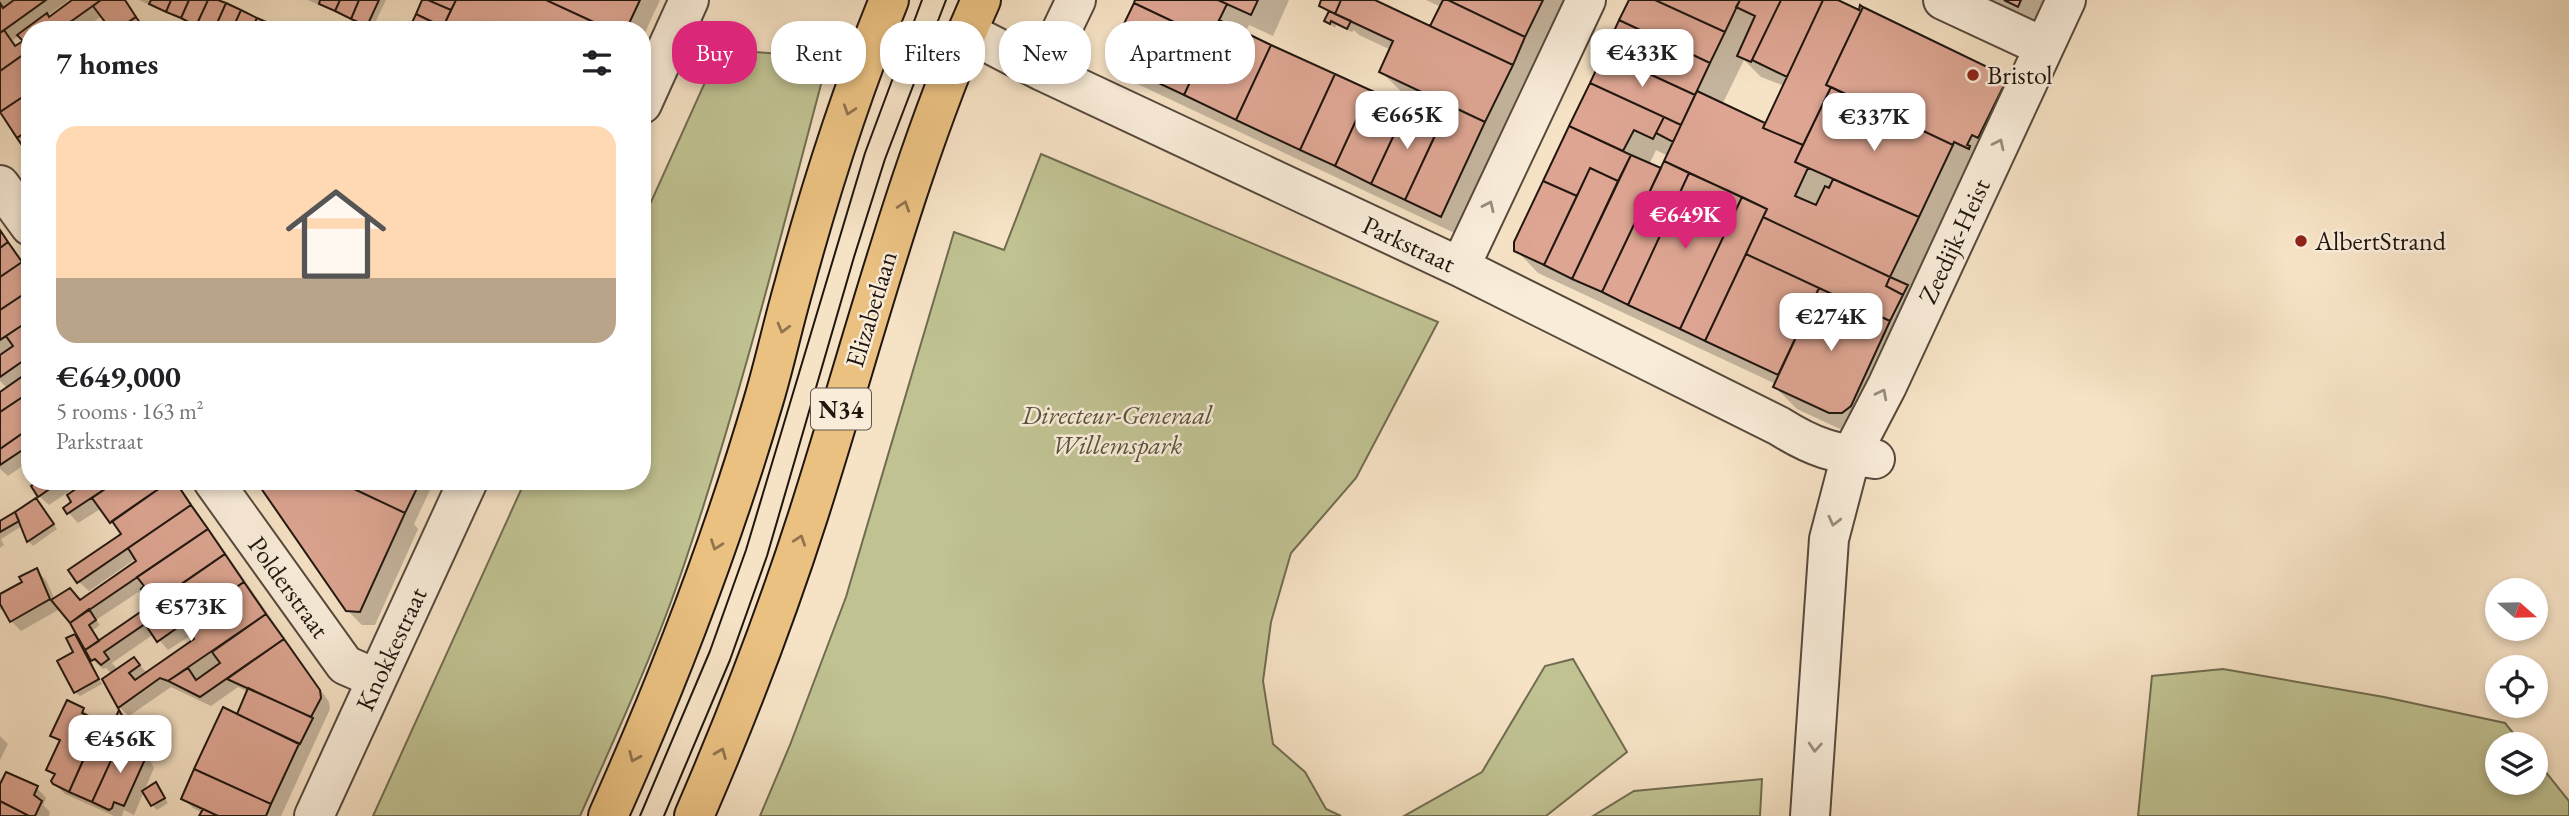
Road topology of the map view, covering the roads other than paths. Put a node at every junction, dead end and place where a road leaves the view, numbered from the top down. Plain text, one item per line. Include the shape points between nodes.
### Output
1 (689, 0) edge
2 (889, 0) edge
3 (1076, 0) edge
4 (1586, 0) edge
5 (1944, 0) edge
6 (2066, 0) edge
7 (974, 16) edge
8 (1066, 21) edge
9 (999, 36) edge
10 (2044, 47) junction
11 (651, 84) edge
12 (1070, 84) edge
13 (0, 185) edge
14 (21, 214) edge
15 (1460, 267) junction
16 (1863, 457) junction
17 (219, 490) edge
18 (464, 490) edge
19 (377, 678) junction
20 (314, 816) edge
21 (608, 816) edge
22 (694, 816) edge
23 (1810, 816) edge

1 - 11 street
2 -> 21 main road via 820,198 725,520 646,730
3 - 8 street
15 -> 4 street
5 - 10 street
6 - 10 street, Zeedijk-Heist
7 - 9 street, Parkstraat
22 -> 7 main road, Elizabetlaan / N34 via 775,611 873,297
16 -> 10 street, Zeedijk-Heist via 1887,386
12 - 15 street, Parkstraat
13 - 14 street
15 - 16 street, Parkstraat via 1807,443
16 -> 23 street, Zeedijk-Heist via 1829,539
17 - 19 street, Polderstraat via 345,665
18 - 19 street, Knokkestraat
19 - 20 street, Knokkestraat

